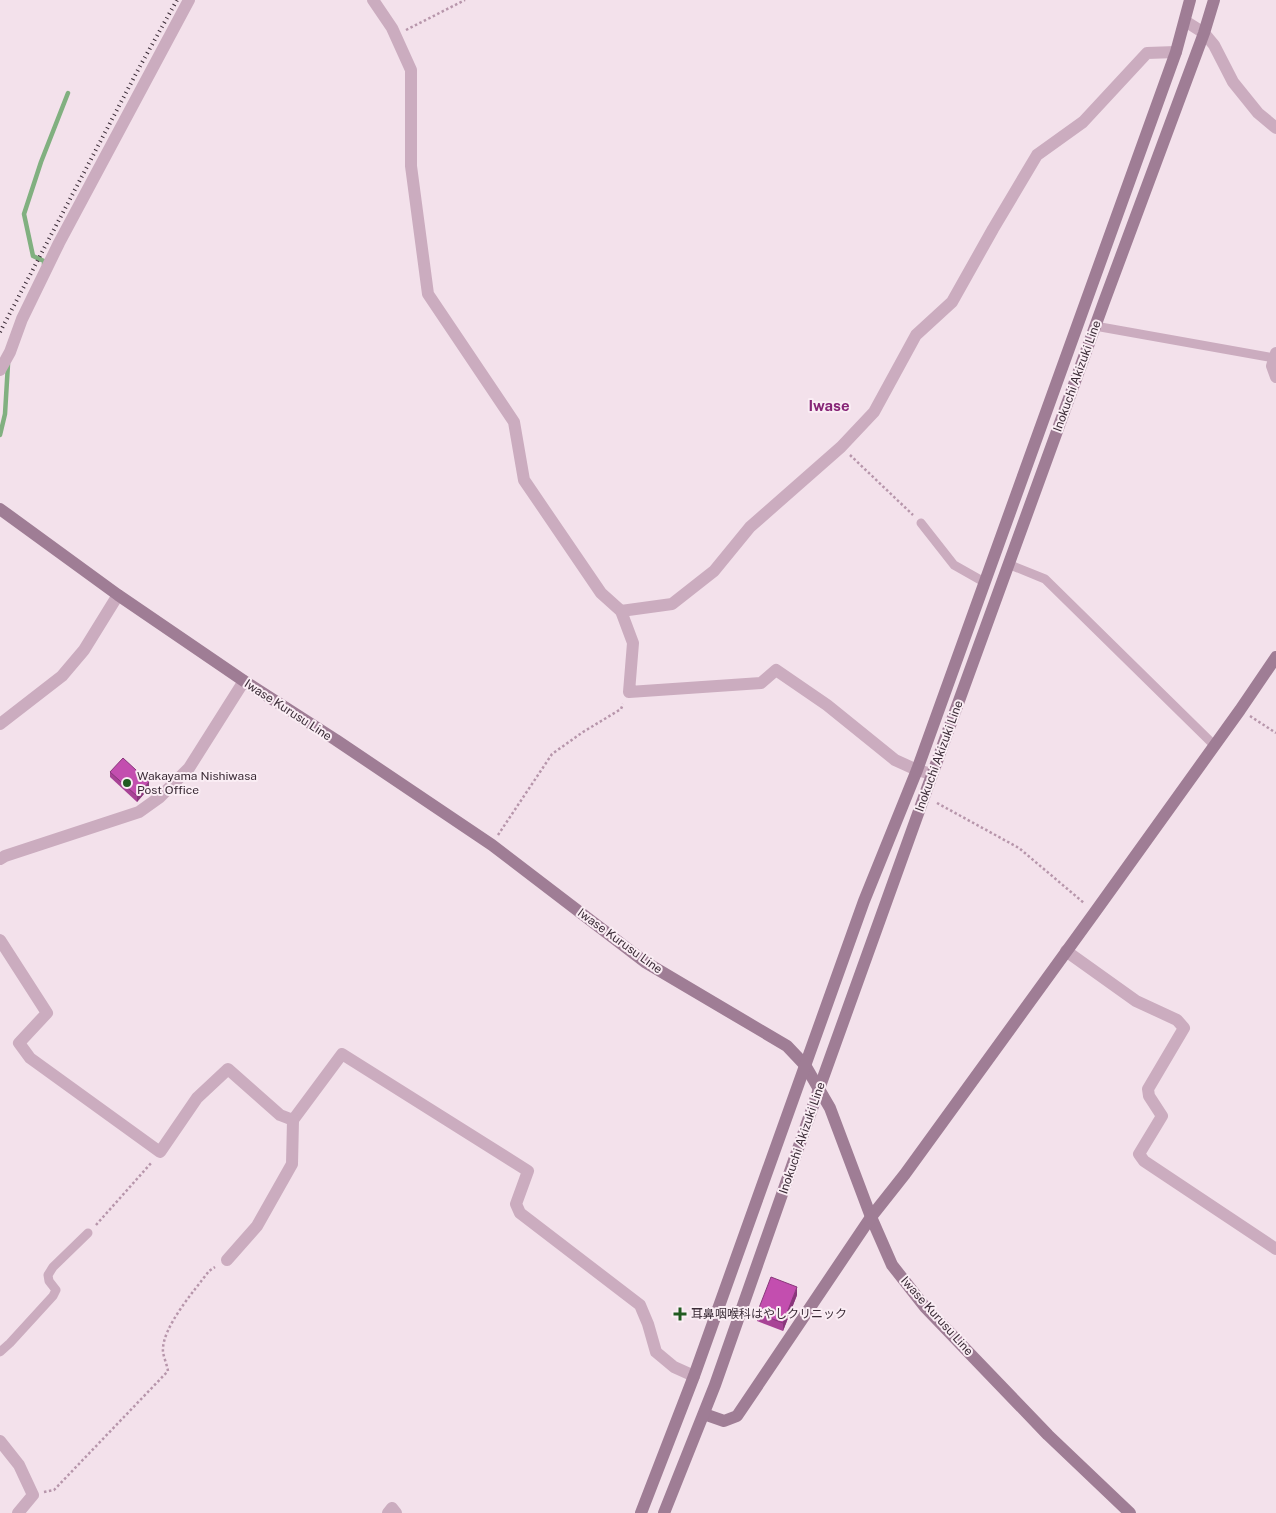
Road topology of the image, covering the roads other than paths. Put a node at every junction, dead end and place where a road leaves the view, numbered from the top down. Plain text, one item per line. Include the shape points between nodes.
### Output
1 (189, 0) edge
2 (373, 0) edge
3 (1190, 0) edge
4 (1214, 0) edge
5 (1185, 20) junction
6 (1204, 33) junction
7 (1176, 52) junction
8 (1276, 128) edge
9 (1095, 326) junction
10 (1275, 356) edge
11 (0, 370) edge
12 (1276, 377) edge
13 (0, 509) edge
14 (921, 523) road end
15 (1008, 564) junction
16 (984, 582) junction
17 (118, 595) junction
18 (621, 611) junction
19 (1276, 657) edge
20 (244, 681) junction
21 (0, 724) edge
22 (1214, 746) junction
23 (917, 770) junction
24 (932, 774) junction
25 (0, 859) edge
26 (0, 940) edge
27 (1066, 951) junction
28 (805, 1065) junction
29 (819, 1089) junction
30 (294, 1120) junction
31 (871, 1217) junction
32 (88, 1233) road end
33 (1276, 1250) edge
34 (227, 1260) road end
35 (0, 1352) edge
36 (694, 1376) junction
37 (704, 1414) junction
38 (0, 1441) edge
39 (18, 1513) edge
40 (388, 1513) edge
41 (396, 1513) edge
42 (640, 1513) edge
43 (664, 1513) edge
44 (1130, 1513) edge

1 - 11 street via 59,242
2 - 18 street via 392,28 411,70 411,166 428,294 514,422 524,480 602,593
3 - 5 main road, Inokuchi Akizuki Line
4 - 6 main road, Inokuchi Akizuki Line
5 - 6 street
5 - 7 main road, Inokuchi Akizuki Line
6 - 8 street via 1233,82 1258,113
6 - 9 main road, Inokuchi Akizuki Line
7 - 16 main road, Inokuchi Akizuki Line
7 - 18 street via 1147,53 1083,122 1037,156 952,302 916,335 874,412 841,447 750,527 714,572 672,604
9 - 10 lane
9 - 15 main road, Inokuchi Akizuki Line
10 - 12 street via 1272,366
13 - 17 main road, Iwase Kurusu Line
14 - 16 lane via 954,565
15 - 22 lane via 1045,579
15 - 24 main road, Inokuchi Akizuki Line
16 - 23 main road, Inokuchi Akizuki Line
17 - 20 main road, Iwase Kurusu Line
17 - 21 street via 84,650 62,676
18 - 23 street via 633,643 629,692 761,683 776,670 827,705 895,760
19 - 22 main road
20 - 25 street via 189,768 160,797 139,812
20 - 28 main road, Iwase Kurusu Line via 492,844 645,962 787,1046
22 - 27 main road
23 - 24 street
23 - 28 main road, Inokuchi Akizuki Line via 864,902
24 - 29 main road, Inokuchi Akizuki Line
26 - 30 street via 47,1013 19,1043 30,1058 160,1152 197,1098 228,1069 280,1115
27 - 31 main road
27 - 33 street via 1136,1001 1177,1020 1184,1028 1148,1089 1162,1116 1140,1154 1144,1161
28 - 29 main road, Iwase Kurusu Line
28 - 36 main road, Inokuchi Akizuki Line
29 - 31 main road, Iwase Kurusu Line via 830,1108
29 - 37 main road, Inokuchi Akizuki Line
30 - 34 street via 292,1164 257,1226
30 - 36 street via 342,1054 528,1171 516,1204 520,1213 640,1305 656,1352 674,1367
31 - 37 main road via 737,1416 724,1421
31 - 44 main road, Iwase Kurusu Line via 892,1265 925,1306 1048,1435
32 - 35 lane via 48,1275 56,1290 53,1296
36 - 42 main road, Inokuchi Akizuki Line
37 - 43 main road, Inokuchi Akizuki Line
38 - 39 street via 19,1465 33,1495
40 - 41 street via 392,1508

